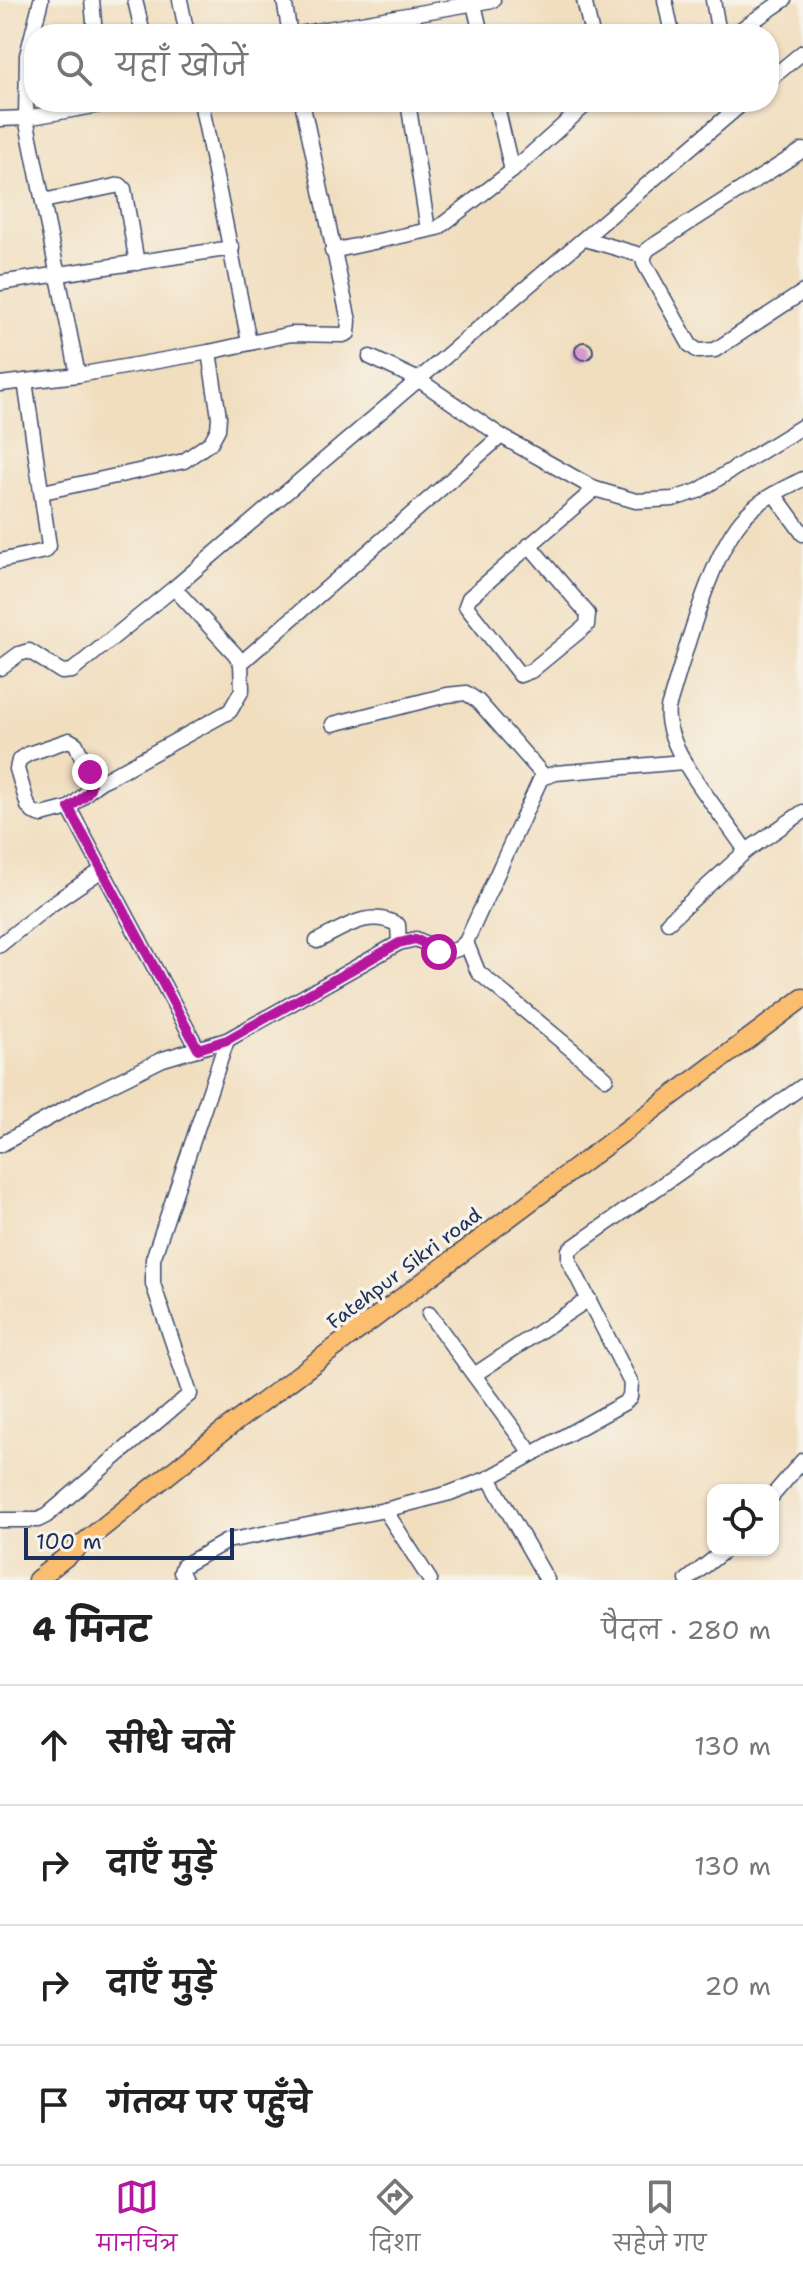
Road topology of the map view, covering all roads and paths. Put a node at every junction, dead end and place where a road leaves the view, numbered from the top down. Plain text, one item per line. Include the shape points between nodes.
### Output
1 (41, 0) edge
2 (92, 0) edge
3 (135, 0) edge
4 (180, 0) edge
5 (284, 0) edge
6 (493, 0) edge
7 (584, 0) edge
8 (665, 0) edge
9 (713, 0) edge
10 (777, 2) edge
11 (474, 4) junction
12 (394, 18) junction
13 (35, 24) edge
14 (94, 24) edge
15 (141, 24) edge
16 (185, 24) edge
17 (288, 24) edge
18 (372, 24) edge
19 (395, 24) edge
20 (479, 24) edge
21 (590, 24) edge
22 (670, 24) edge
23 (717, 24) edge
24 (747, 24) edge
25 (803, 52) edge
26 (779, 72) edge
27 (26, 112) edge
28 (58, 112) edge
29 (203, 112) edge
30 (304, 112) edge
31 (410, 112) edge
32 (498, 112) edge
33 (578, 112) edge
34 (732, 112) edge
35 (26, 118) junction
36 (0, 119) edge
37 (803, 150) edge
38 (512, 171) junction
39 (43, 201) junction
40 (428, 230) junction
41 (585, 239) junction
42 (232, 248) junction
43 (332, 251) junction
44 (644, 256) junction
45 (137, 263) junction
46 (58, 275) junction
47 (0, 283) edge
48 (803, 292) edge
49 (249, 342) junction
50 (209, 352) junction
51 (370, 357) dead end
52 (78, 375) junction
53 (419, 380) junction
54 (25, 381) junction
55 (0, 384) edge
56 (803, 426) edge
57 (501, 436) junction
58 (803, 479) edge
59 (595, 489) junction
60 (43, 492) junction
61 (774, 494) junction
62 (803, 534) edge
63 (529, 545) junction
64 (0, 561) edge
65 (174, 588) junction
66 (241, 663) junction
67 (0, 668) edge
68 (333, 724) dead end
69 (683, 762) junction
70 (544, 776) junction
71 (93, 784) junction
72 (69, 808) junction
73 (803, 812) edge
74 (746, 851) junction
75 (102, 870) junction
76 (668, 922) dead end
77 (317, 941) dead end
78 (466, 942) junction
79 (399, 943) junction
80 (0, 945) edge
81 (803, 998) edge
82 (227, 1040) junction
83 (198, 1049) junction
84 (606, 1078) dead end
85 (801, 1091) edge
86 (0, 1145) edge
87 (589, 1299) junction
88 (429, 1314) dead end
89 (474, 1375) junction
90 (532, 1454) junction
91 (803, 1460) edge
92 (489, 1478) junction
93 (779, 1488) edge
94 (385, 1510) junction
95 (0, 1520) edge
96 (717, 1556) edge
97 (37, 1580) edge
98 (185, 1580) edge
99 (430, 1580) edge
100 (547, 1580) edge
101 (687, 1580) edge

1 - 13 street
2 - 14 street
3 - 15 street
4 - 16 street
5 - 17 street
6 - 11 street
7 - 21 street
8 - 22 street
9 - 23 street
10 - 24 street
11 - 12 street
11 - 20 street
12 - 18 street
12 - 19 street
25 - 26 street
27 - 35 street
28 - 35 street
29 - 42 street
30 - 43 street
31 - 40 street
32 - 38 street
33 - 38 street
34 - 41 street
35 - 36 street
35 - 39 street
37 - 44 street
38 - 40 street via 447,222
39 - 45 street via 120,185
39 - 46 street
40 - 43 street
41 - 44 street
41 - 53 street
42 - 45 street
42 - 49 street
43 - 49 street via 348,333 291,334
44 - 48 street via 698,351 715,350
45 - 46 street
46 - 47 street
46 - 52 street
49 - 50 street
50 - 52 street
50 - 60 street via 219,417 211,442 184,461
51 - 53 street
52 - 54 street
53 - 57 street
53 - 65 street
54 - 55 street
54 - 60 street
56 - 59 street via 687,496 636,501
57 - 59 street
57 - 66 street
58 - 61 street
59 - 63 street
60 - 64 street via 48,549
61 - 62 street
61 - 69 street via 737,524 713,572 667,715
63 - 63 street via 466,601 520,675 589,620
65 - 66 street
65 - 67 street via 67,673 29,651
66 - 71 street via 242,690 230,711
68 - 70 street via 466,693
69 - 70 street
69 - 74 street
70 - 78 street
71 - 72 street
71 - 72 street via 76,744 69,740 19,760 17,769 33,812
72 - 75 street
73 - 74 street
74 - 76 street
75 - 80 street
75 - 83 street
77 - 79 street via 377,917 398,925
78 - 79 street via 445,953 416,939
78 - 84 street via 478,972
79 - 82 street
81 - 97 main road, Fatehpur Sikri road via 218,1435
82 - 83 street
82 - 95 street via 153,1259 153,1284 190,1394 46,1516
83 - 86 street via 163,1059
85 - 87 street via 573,1246 567,1255
87 - 89 street
87 - 90 street via 631,1383 630,1397
88 - 89 street
89 - 90 street
90 - 92 street
91 - 93 street
92 - 94 street
92 - 100 street
94 - 98 street via 227,1541 183,1566
94 - 99 street
96 - 101 street

